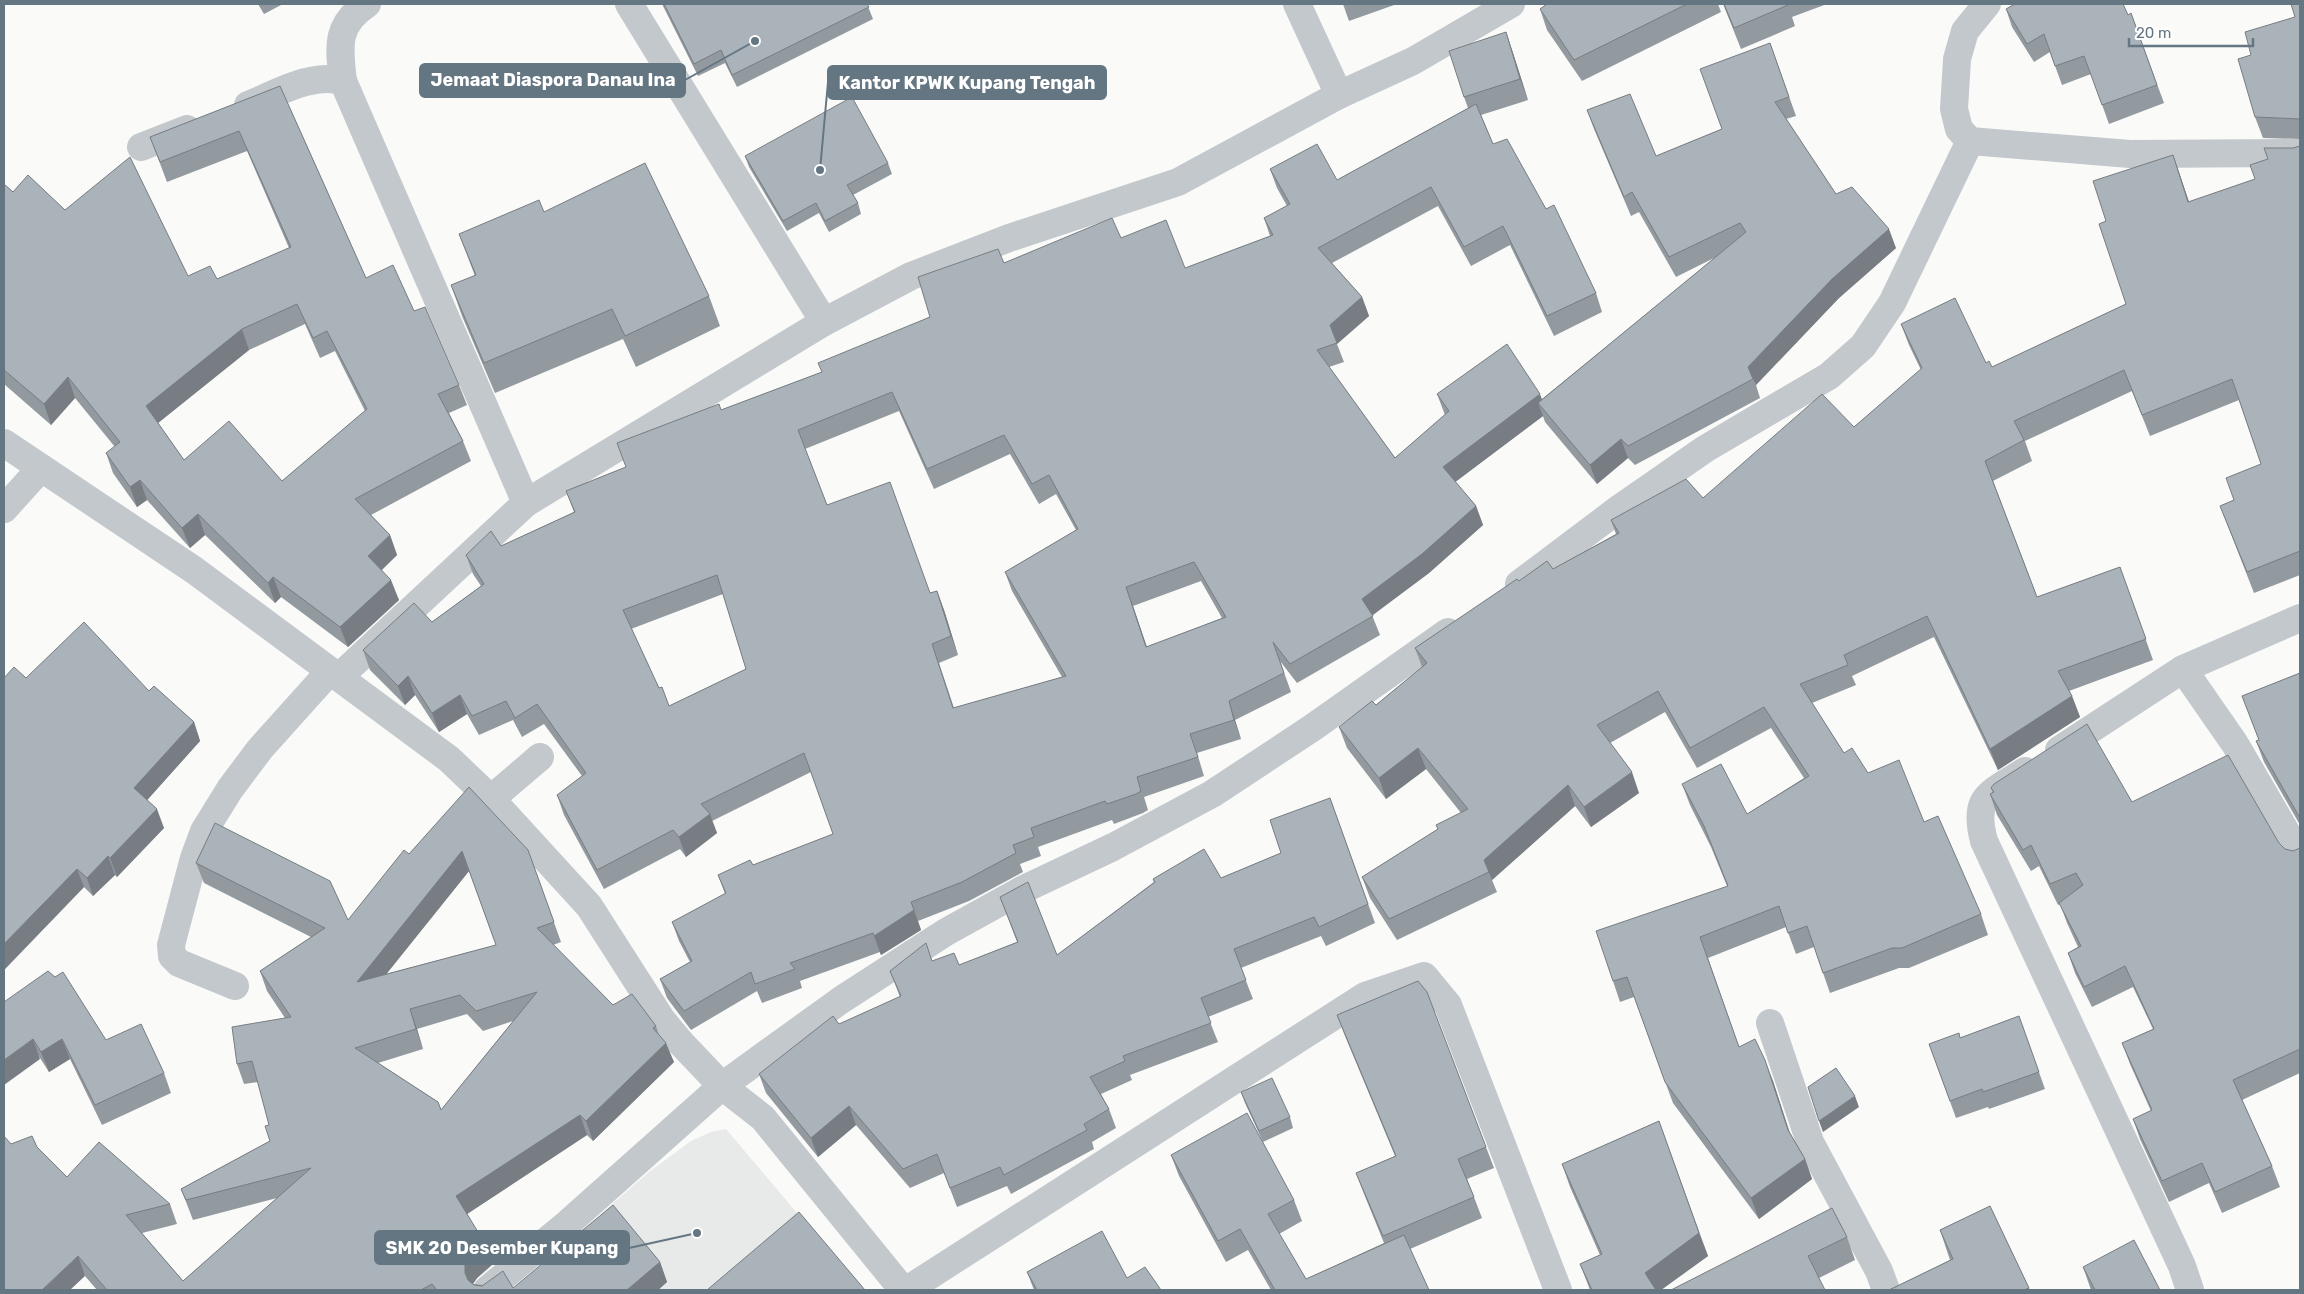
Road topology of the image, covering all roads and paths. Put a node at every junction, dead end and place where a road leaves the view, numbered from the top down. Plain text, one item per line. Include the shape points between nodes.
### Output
1 (366, 4) edge
2 (629, 4) edge
3 (1297, 4) edge
4 (1511, 4) edge
5 (1986, 4) edge
6 (343, 81) junction
7 (1339, 95) junction
8 (1970, 141) junction
9 (140, 147) dead end
10 (2300, 153) edge
11 (824, 322) junction
12 (4, 443) edge
13 (41, 468) junction
14 (526, 503) junction
15 (4, 509) edge
16 (1495, 600) edge
17 (1471, 617) edge
18 (2300, 618) edge
19 (2184, 669) junction
20 (334, 674) junction
21 (540, 757) dead end
22 (491, 799) junction
23 (2300, 856) edge
24 (235, 986) dead end
25 (1770, 1023) dead end
26 (722, 1086) junction
27 (487, 1290) edge
28 (903, 1290) edge
29 (907, 1290) edge
30 (1558, 1290) edge
31 (1886, 1290) edge
32 (2190, 1290) edge

1 - 6 street via 347,21 341,38
2 - 11 street
3 - 7 street
4 - 7 street via 1413,61
5 - 8 street via 1965,31 1957,60 1954,109 1959,129
6 - 9 street via 329,77 313,80
6 - 14 street
7 - 11 street via 1178,182 1009,238 911,276
8 - 10 street via 2130,154
8 - 16 street via 1892,303 1863,346 1829,376 1705,449
11 - 14 street
12 - 13 street
13 - 15 street
13 - 20 street via 194,570
14 - 20 street
17 - 26 street via 1212,794 946,932 841,1000
18 - 19 street
19 - 23 street via 2235,744
19 - 32 street via 1991,793 1980,809 1979,820 1984,841 2182,1266
20 - 22 street via 449,759
20 - 24 street via 260,749 204,831 194,858 171,944 172,956 179,963
21 - 22 street
22 - 26 street via 589,906 662,1020
25 - 31 street via 1810,1142
26 - 27 street via 567,1224
26 - 28 street via 763,1118
29 - 30 street via 1365,996 1424,976 1448,1005

